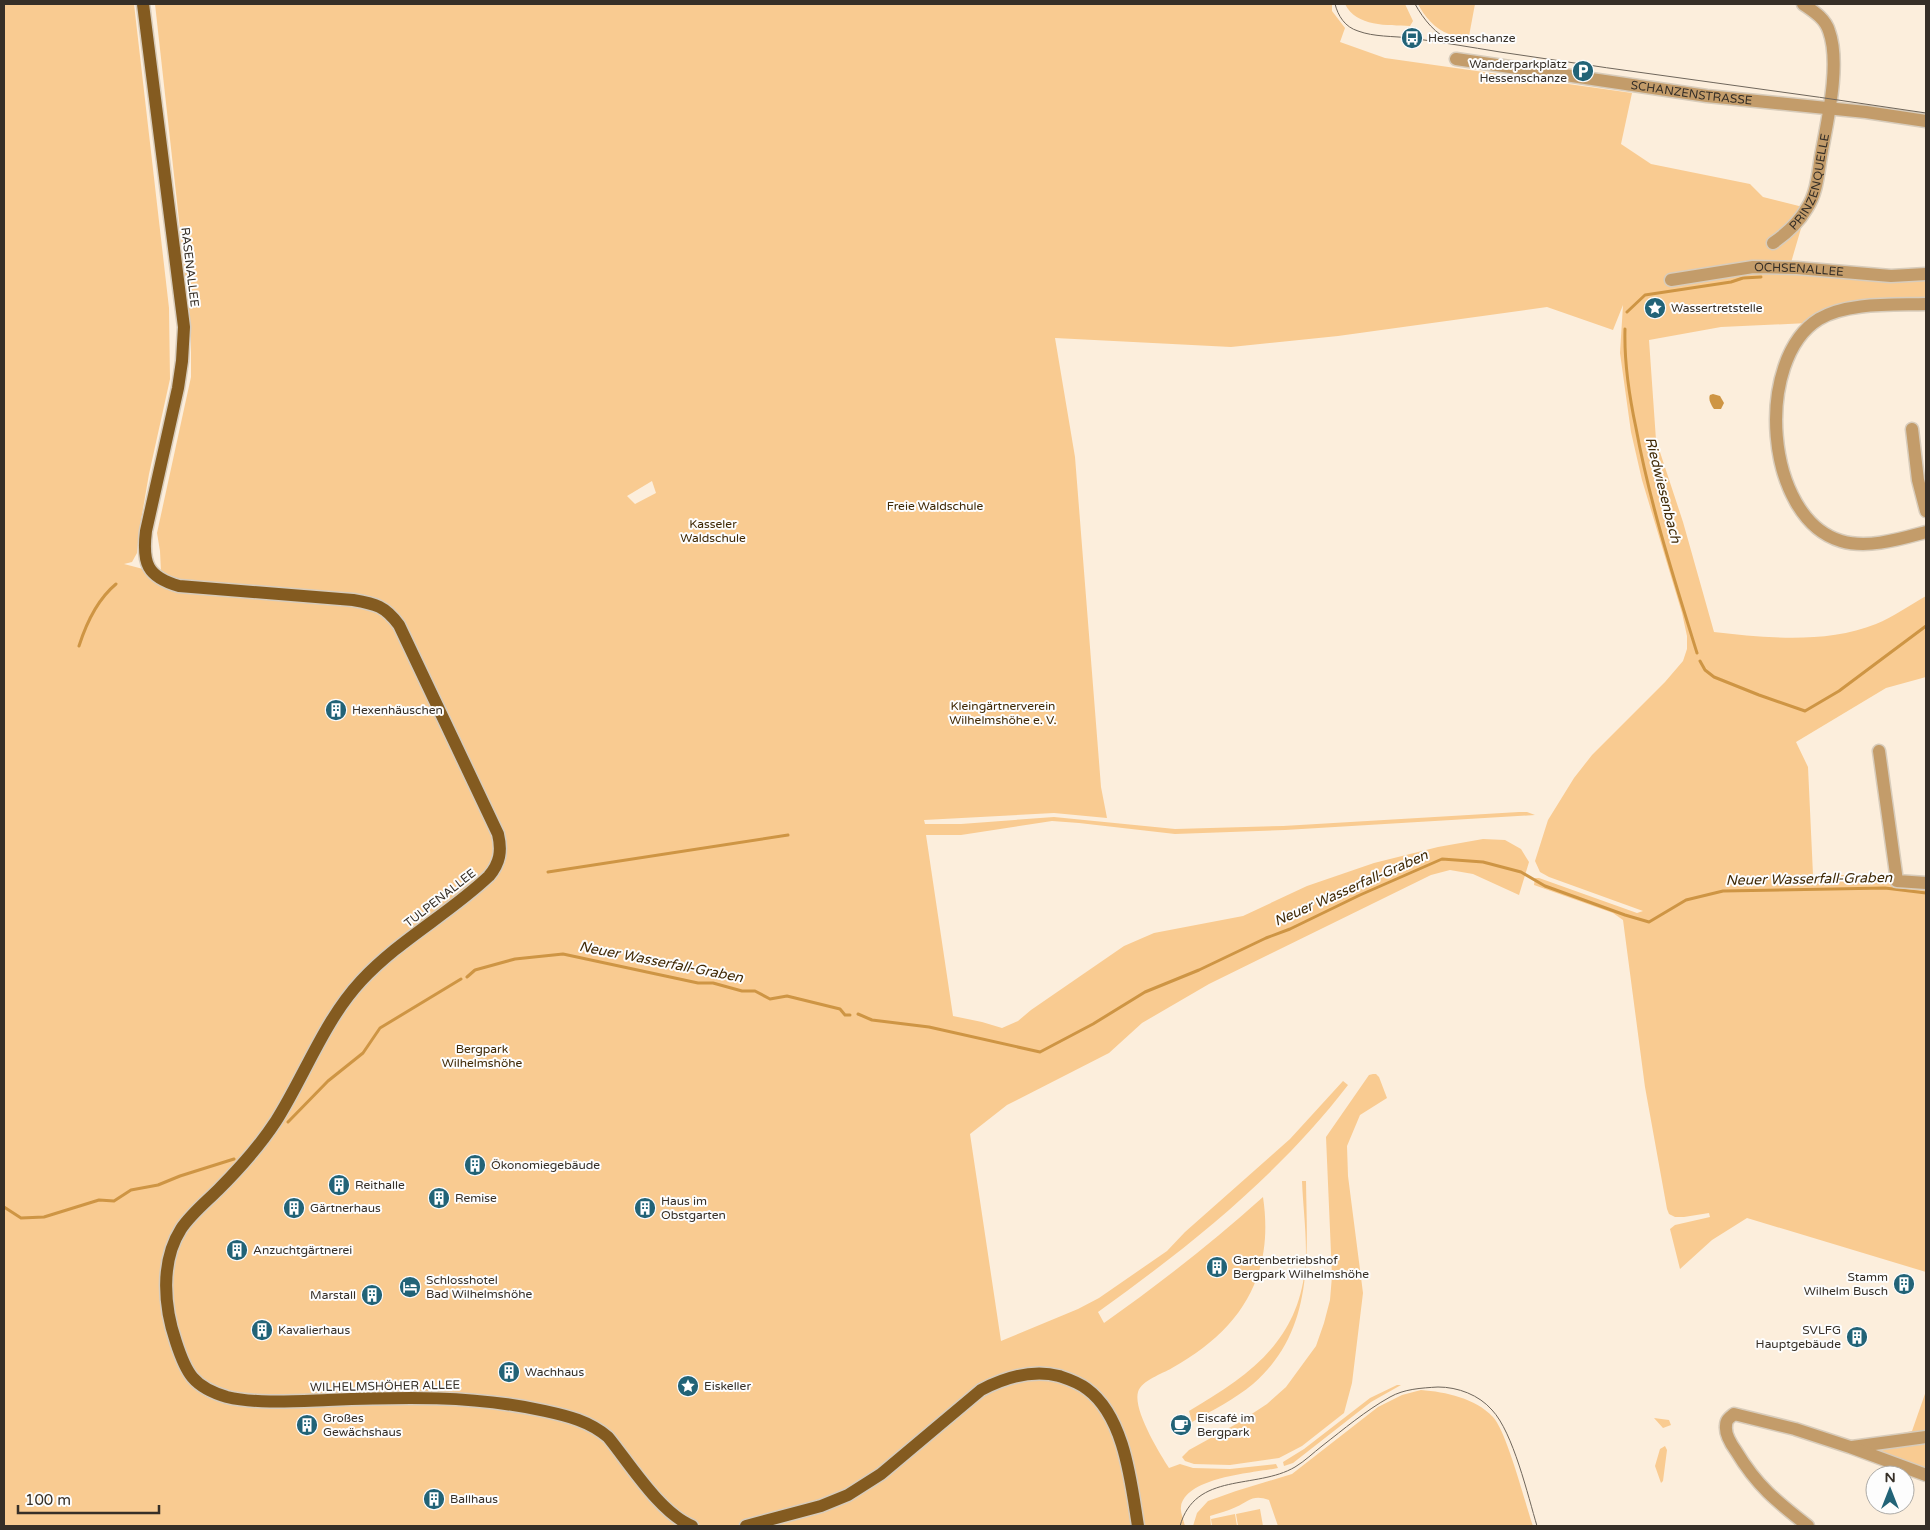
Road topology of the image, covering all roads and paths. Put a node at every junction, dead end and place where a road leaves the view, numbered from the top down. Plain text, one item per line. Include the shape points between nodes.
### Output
1 (143, 4) edge
2 (1803, 4) edge
3 (1456, 59) dead end
4 (1830, 109) junction
5 (1926, 121) edge
6 (1773, 244) dead end
7 (1926, 274) edge
8 (1671, 280) dead end
9 (1926, 304) edge
10 (1912, 429) dead end
11 (1926, 511) edge
12 (146, 531) joint
13 (1926, 532) edge
14 (1879, 751) dead end
15 (1926, 883) edge
16 (241, 1399) joint
17 (1926, 1438) edge
18 (1850, 1447) junction
19 (1926, 1475) edge
20 (692, 1526) edge
21 (746, 1526) edge
22 (1138, 1526) edge
23 (1808, 1526) edge

1 - 12 main road, RASENALLEE via 184,327 178,388
2 - 4 street, PRINZENQUELLE via 1821,18 1829,30 1833,60
3 - 4 street, SCHANZENSTRASSE via 1707,96
4 - 5 street, SCHANZENSTRASSE
4 - 6 street, PRINZENQUELLE via 1814,194 1798,220
7 - 8 street, OCHSENALLEE via 1890,276 1753,267
9 - 13 street via 1842,309 1809,326 1795,341 1786,363 1778,393 1776,422 1778,452 1792,496 1819,531 1854,544
10 - 11 street via 1918,480
12 - 16 main road, TULPENALLEE via 146,560 152,572 165,582 194,589 353,600 383,608 399,625 500,844 499,860 489,876 385,958 360,982 337,1012 265,1137 177,1236 168,1265 166,1291 172,1330 181,1356 189,1375 196,1382
14 - 15 street via 1897,881
16 - 20 main road, WILHELMSHÖHER ALLEE via 457,1398 567,1416 590,1424 608,1437 662,1504 674,1516
17 - 18 street
18 - 19 street
18 - 23 street via 1743,1415 1734,1414 1727,1420 1725,1428 1731,1443 1748,1471 1777,1502
21 - 22 main road via 821,1506 848,1495 881,1474 981,1390 1014,1376 1042,1374 1071,1380 1086,1388 1104,1408 1124,1451

